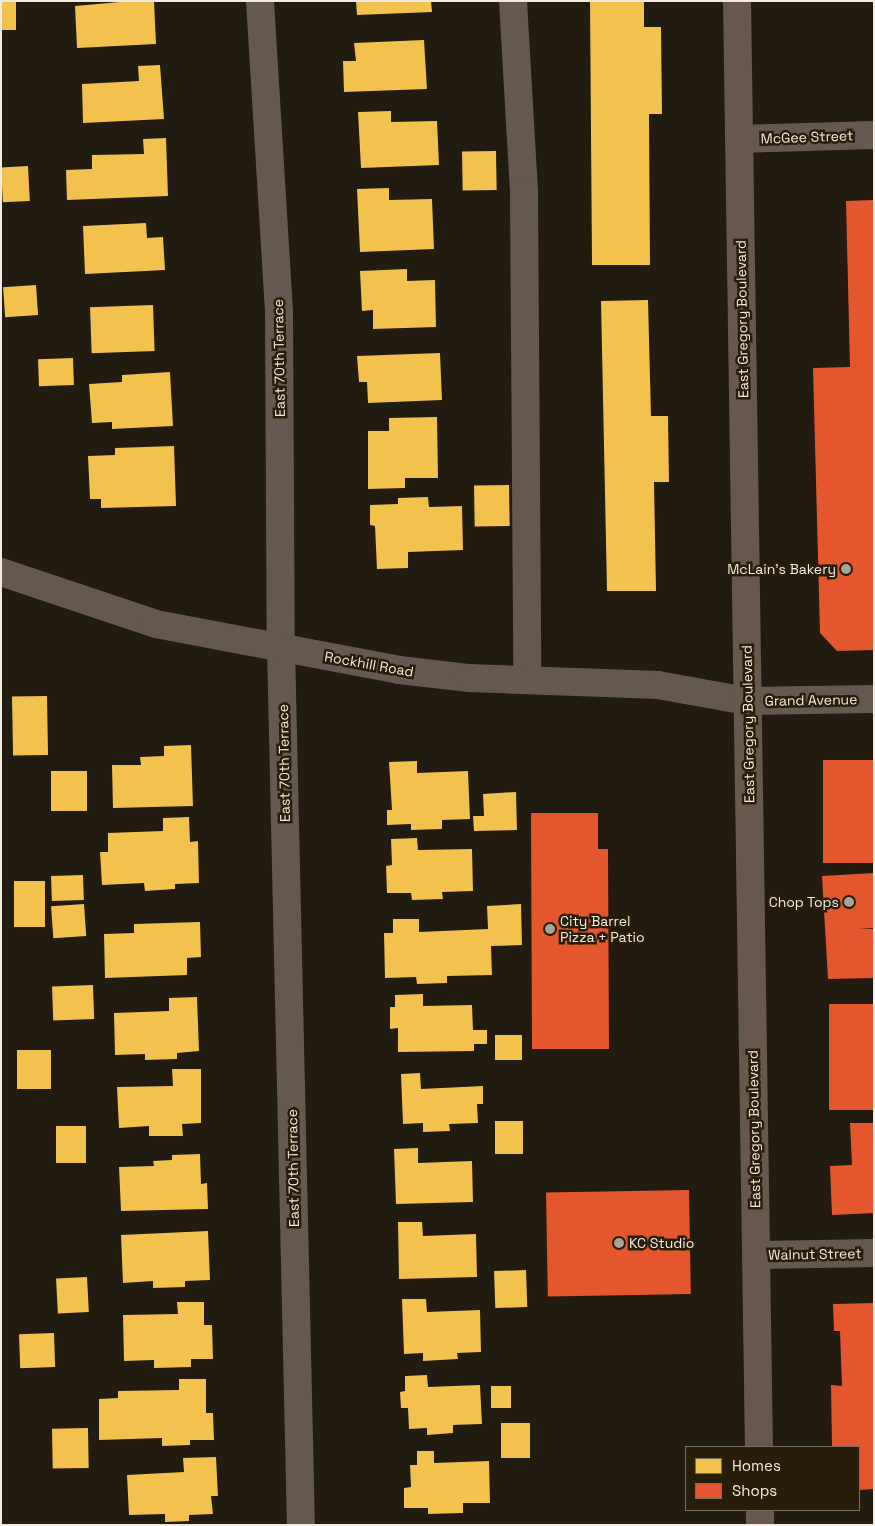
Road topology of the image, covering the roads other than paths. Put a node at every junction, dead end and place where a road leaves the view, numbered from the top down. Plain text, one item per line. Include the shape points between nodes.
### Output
1 (260, 1) edge
2 (513, 1) edge
3 (737, 1) edge
4 (874, 134) edge
5 (740, 139) junction
6 (1, 572) edge
7 (281, 647) junction
8 (527, 680) junction
9 (874, 699) edge
10 (747, 701) junction
11 (874, 1253) edge
12 (757, 1255) junction
13 (759, 1446) edge
14 (760, 1511) edge
15 (301, 1525) edge
16 (760, 1525) edge

1 - 7 street, East 70th Terrace via 279,313
2 - 8 street via 524,194
3 - 5 main road, East Gregory Boulevard
4 - 5 street, McGee Street
5 - 10 main road, East Gregory Boulevard
6 - 7 street, Rockhill Road via 156,624
7 - 8 street, Rockhill Road via 399,670 468,678
7 - 15 street, East 70th Terrace
8 - 10 street, Rockhill Road via 658,685
9 - 10 street, Grand Avenue
10 - 12 main road, East Gregory Boulevard
11 - 12 street, Walnut Street
12 - 13 main road, East Gregory Boulevard
14 - 16 main road

